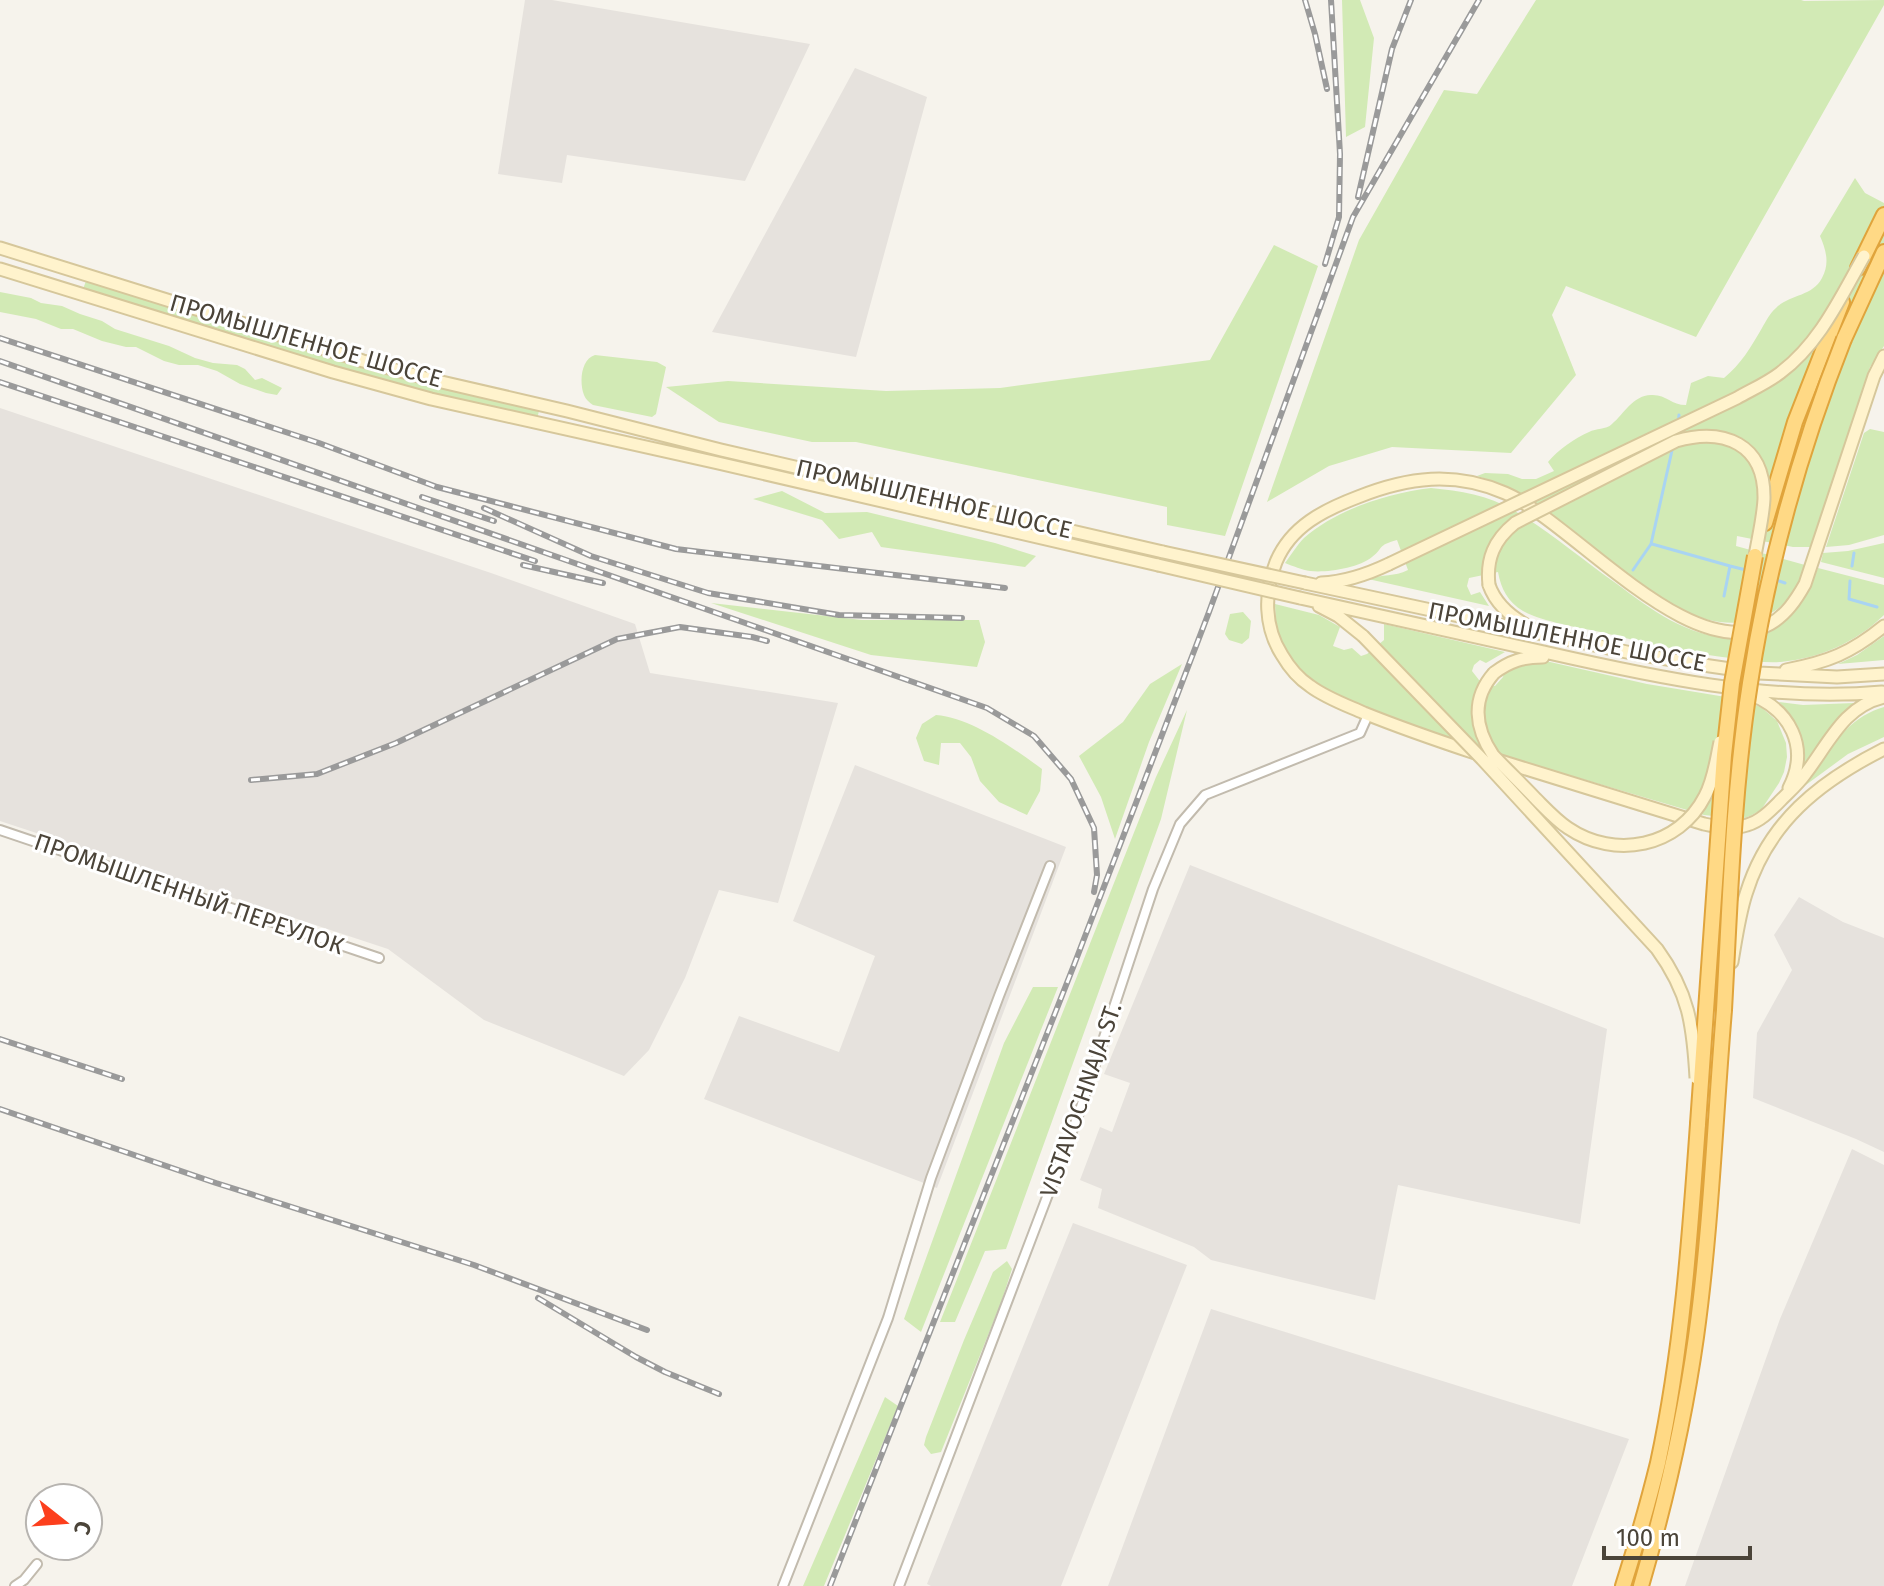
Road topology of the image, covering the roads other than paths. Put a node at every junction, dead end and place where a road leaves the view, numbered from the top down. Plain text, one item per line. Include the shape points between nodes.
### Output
1 (1884, 215) edge
2 (0, 248) edge
3 (1884, 252) edge
4 (1864, 256) junction
5 (51, 264) junction
6 (0, 269) edge
7 (45, 283) junction
8 (1884, 356) edge
9 (567, 411) junction
10 (562, 430) junction
11 (1755, 556) junction
12 (1305, 583) junction
13 (1300, 598) junction
14 (1884, 626) edge
15 (1548, 635) junction
16 (1576, 659) junction
17 (1758, 673) junction
18 (1884, 674) edge
19 (1729, 685) junction
20 (1884, 695) edge
21 (1368, 715) junction
22 (1884, 749) edge
23 (1783, 798) junction
24 (0, 830) edge
25 (1050, 866) dead end
26 (379, 958) dead end
27 (1724, 1010) junction
28 (1698, 1124) junction
29 (37, 1564) dead end
30 (15, 1586) edge
31 (783, 1586) edge
32 (899, 1586) edge
33 (1623, 1586) edge
34 (1641, 1586) edge

1 - 4 highway
2 - 5 main road, ПРОМЫШЛЕННОЕ ШОССЕ
3 - 27 highway, bridge via 1818,407 1764,602 1741,757
4 - 11 highway, bridge via 1795,422
4 - 12 main road, bridge via 1818,335 1795,361 1737,398 1371,573
5 - 7 main road
5 - 9 main road, ПРОМЫШЛЕННОЕ ШОССЕ via 363,361
6 - 7 main road, ПРОМЫШЛЕННОЕ ШОССЕ
7 - 10 main road, ПРОМЫШЛЕННОЕ ШОССЕ via 333,372
8 - 21 main road via 1805,584 1788,609 1759,629 1721,630 1681,617 1521,500 1476,483 1445,478 1405,481 1317,515 1293,535 1277,559 1268,621 1298,677
9 - 10 main road
9 - 12 main road, ПРОМЫШЛЕННОЕ ШОССЕ, bridge
10 - 13 main road, ПРОМЫШЛЕННОЕ ШОССЕ, bridge
11 - 15 main road, bridge via 1764,501 1751,456 1726,438 1705,435 1676,441 1515,523 1497,540 1489,563 1492,594 1507,611
11 - 19 highway, bridge
12 - 15 main road, ПРОМЫШЛЕННОЕ ШОССЕ
13 - 16 main road, ПРОМЫШЛЕННОЕ ШОССЕ
13 - 28 main road, bridge via 1338,616 1363,636 1667,962 1692,1026
14 - 17 main road via 1841,655
15 - 17 main road, ПРОМЫШЛЕННОЕ ШОССЕ
16 - 19 main road, ПРОМЫШЛЕННОЕ ШОССЕ
16 - 19 main road, bridge via 1513,661 1494,673 1482,690 1477,711 1480,732 1493,755 1565,826 1593,841 1645,844 1691,817 1706,795 1714,768
17 - 18 main road, ПРОМЫШЛЕННОЕ ШОССЕ
19 - 20 main road, ПРОМЫШЛЕННОЕ ШОССЕ
19 - 23 main road via 1769,703 1793,732 1796,771
19 - 28 highway, bridge
20 - 23 main road via 1847,717
21 - 23 main road via 1719,827 1756,822
21 - 32 street, VISTAVOCHNAJA ST. via 1360,733 1205,795 1180,824 1153,889 1079,1113
22 - 27 main road, bridge via 1816,790 1762,856 1746,891
24 - 26 street, ПРОМЫШЛЕННЫЙ ПЕРЕУЛОК
25 - 31 street via 931,1178 888,1318
27 - 34 highway via 1696,1336 1673,1465
28 - 33 highway via 1686,1285 1670,1395
29 - 30 street

